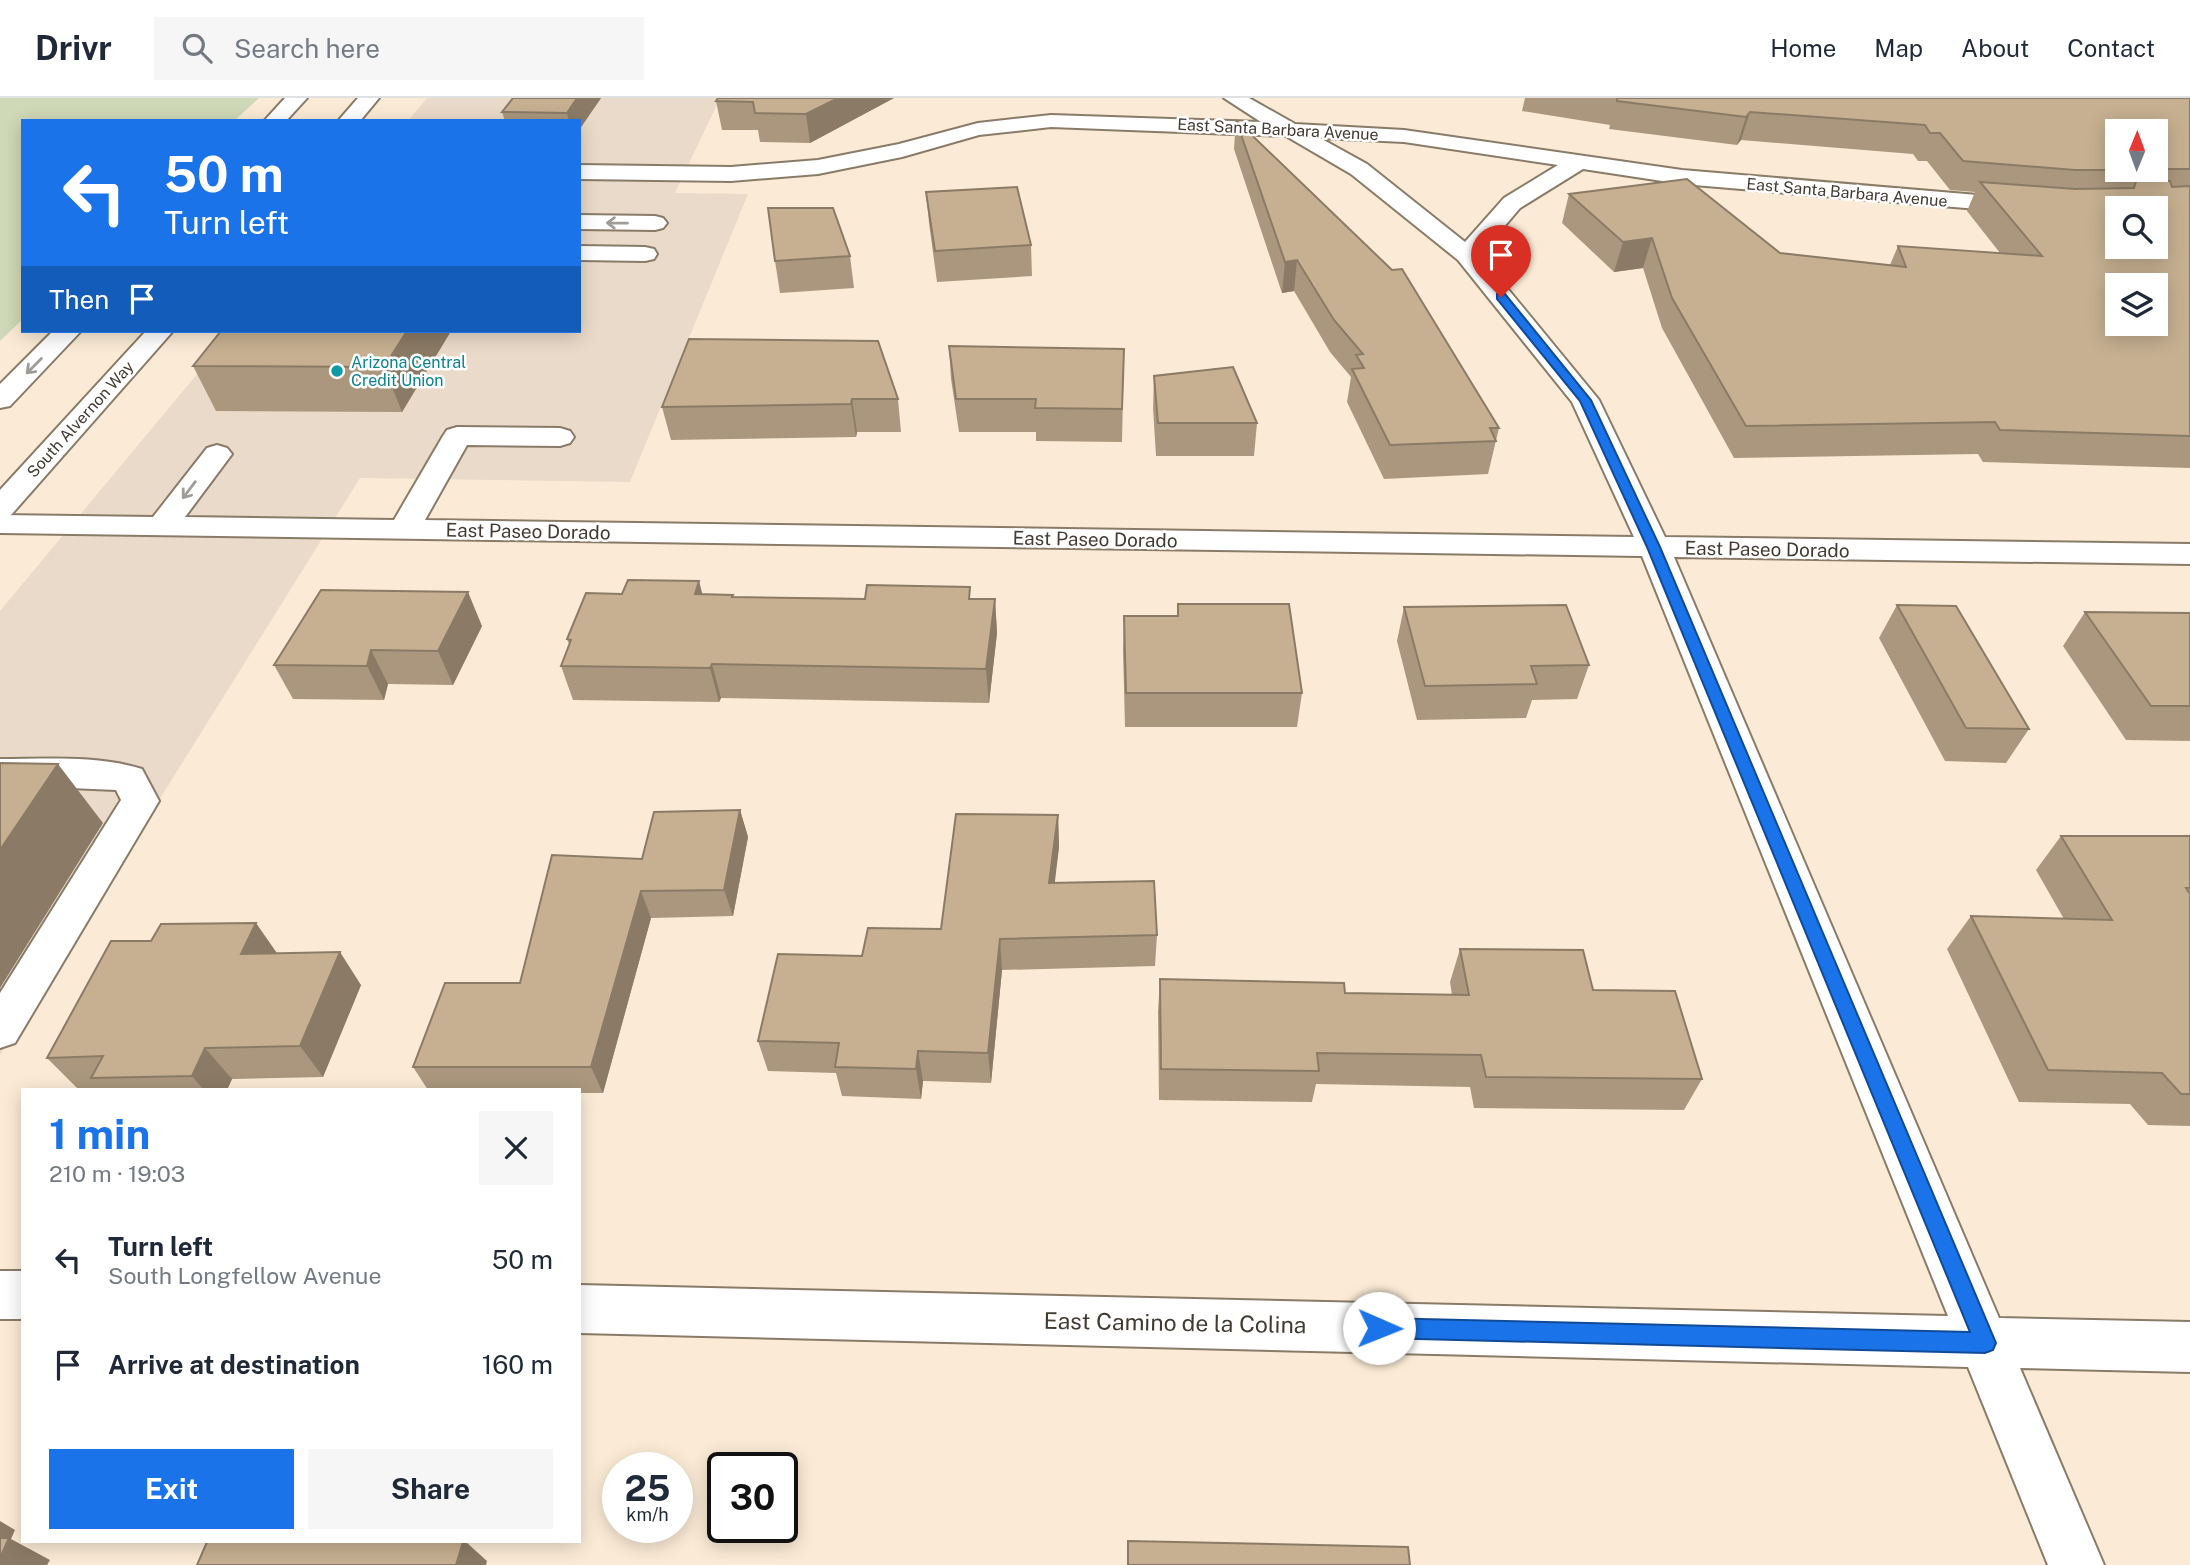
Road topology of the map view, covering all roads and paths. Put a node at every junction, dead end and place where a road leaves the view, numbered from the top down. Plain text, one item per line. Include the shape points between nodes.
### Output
1 (296, 98) edge
2 (369, 98) edge
3 (1234, 98) edge
4 (1007, 102) dead end
5 (276, 119) edge
6 (350, 119) edge
7 (1288, 128) junction
8 (978, 129) junction
9 (1577, 163) junction
10 (581, 172) edge
11 (2105, 208) edge
12 (581, 222) edge
13 (655, 223) dead end
14 (581, 253) edge
15 (645, 254) dead end
16 (1468, 255) junction
17 (66, 333) edge
18 (158, 333) edge
19 (0, 400) edge
20 (560, 437) dead end
21 (217, 454) dead end
22 (0, 508) edge
23 (0, 524) edge
24 (162, 526) junction
25 (404, 530) junction
26 (1654, 547) junction
27 (2190, 554) edge
28 (0, 772) edge
29 (0, 1030) edge
30 (0, 1295) edge
31 (21, 1295) edge
32 (581, 1309) edge
33 (1985, 1343) junction
34 (2190, 1347) edge
35 (2076, 1565) edge

1 - 5 street
2 - 6 street
3 - 7 street
4 - 8 street, East Santa Barbara Avenue
7 - 8 street, East Santa Barbara Avenue via 1051,121
7 - 9 street, East Santa Barbara Avenue via 1404,136
7 - 16 street via 1359,169
8 - 10 street, East Santa Barbara Avenue via 818,167 731,174
9 - 11 street, East Santa Barbara Avenue via 1852,194
9 - 16 street via 1512,203
13 -> 12 street
14 - 15 street
16 - 26 street via 1585,400
17 -> 19 street
18 - 22 street, South Alvernon Way
20 - 25 street via 457,436
21 -> 24 street
23 - 24 street, East Paseo Dorado
24 - 25 street, East Paseo Dorado
25 - 26 street, East Paseo Dorado
26 - 27 street, East Paseo Dorado
26 - 33 street
28 - 29 street via 129,778 140,801
30 - 31 street
32 - 33 street, East Camino de la Colina
33 - 34 street, East Camino de la Colina
33 - 35 street

